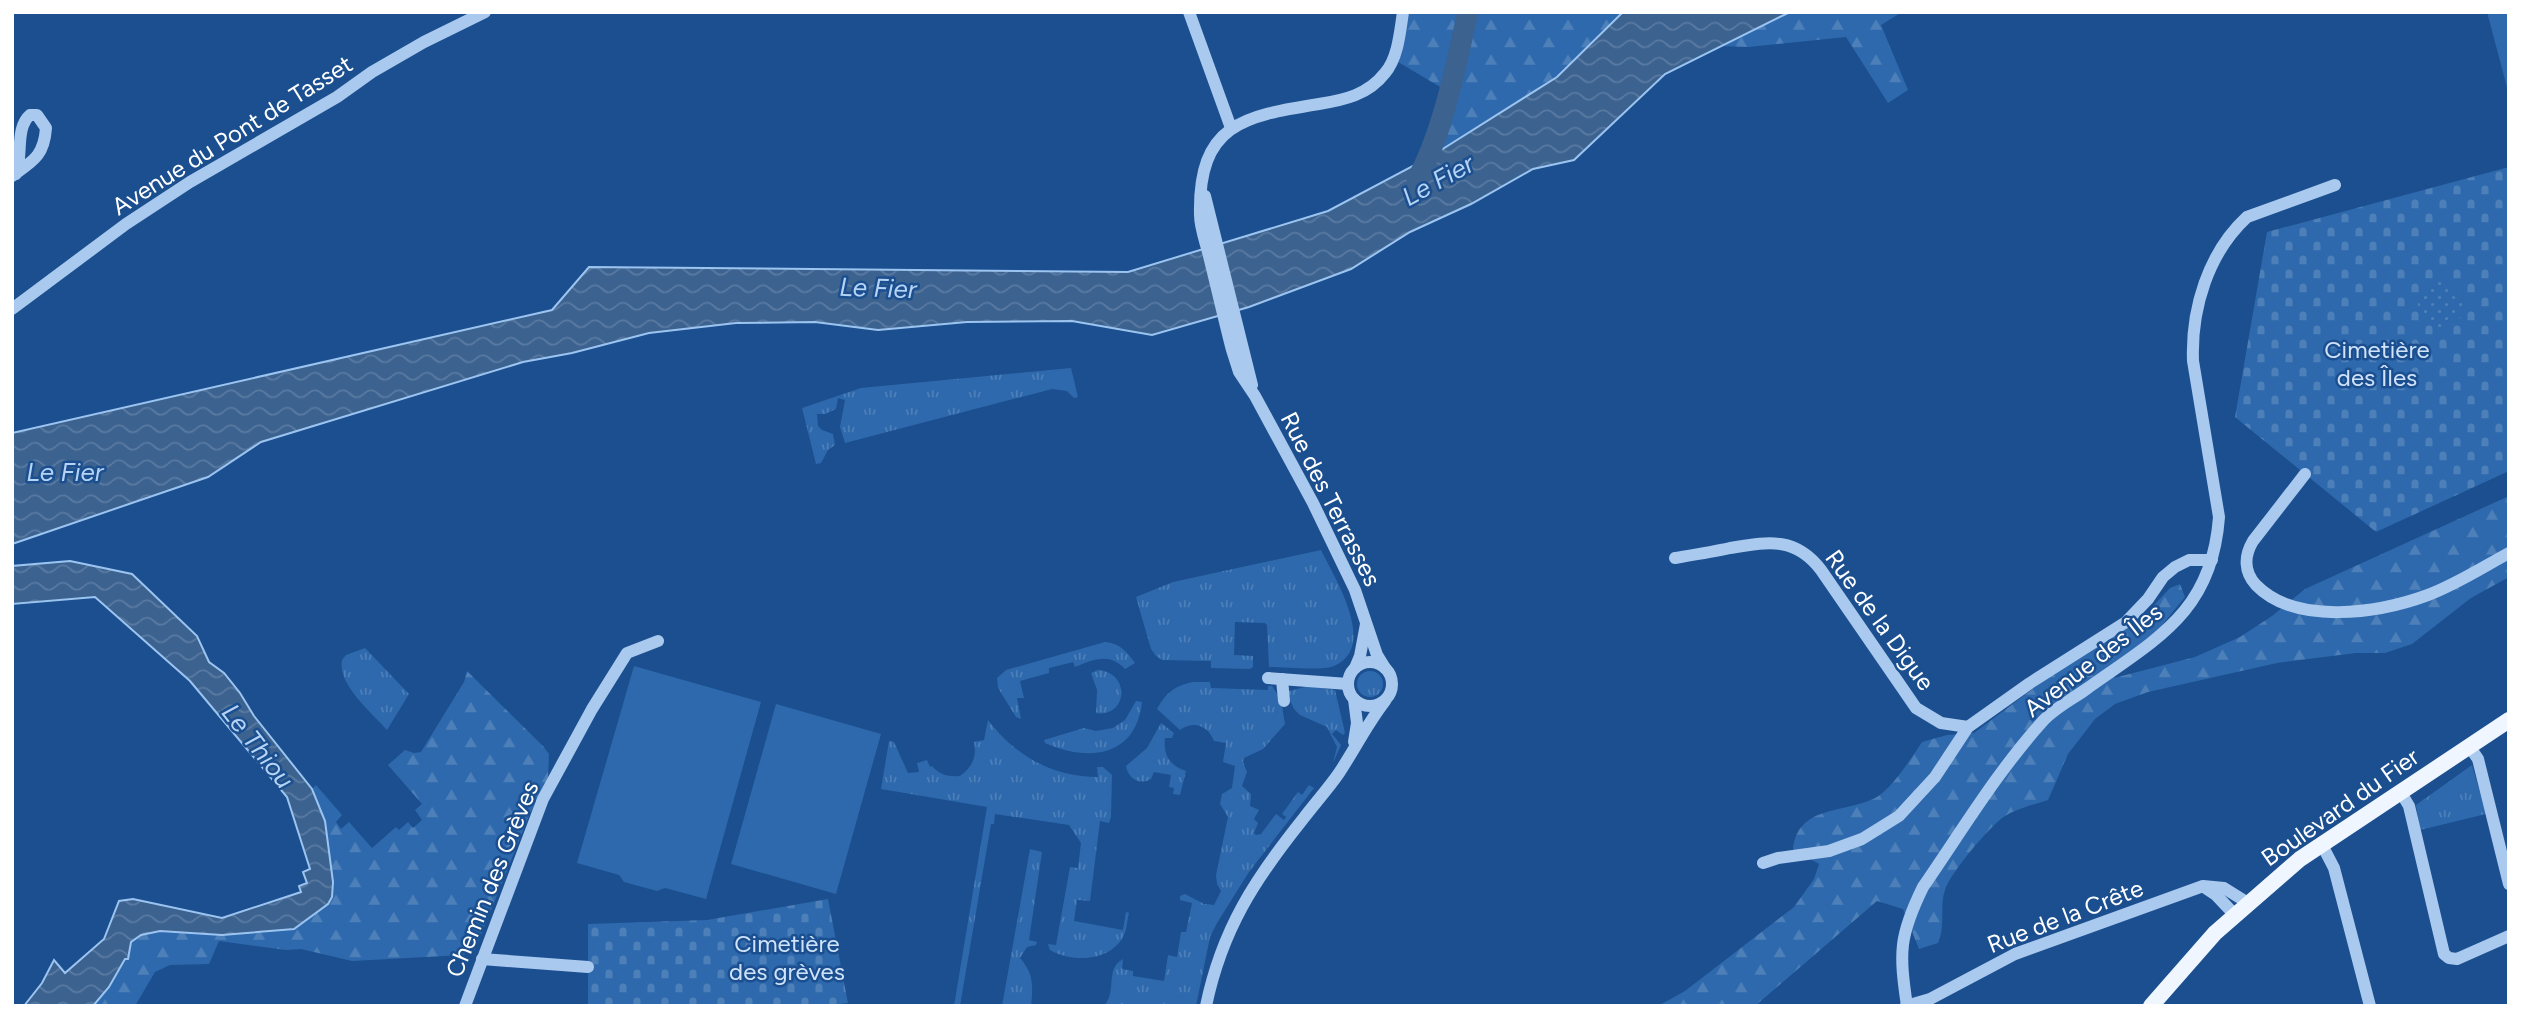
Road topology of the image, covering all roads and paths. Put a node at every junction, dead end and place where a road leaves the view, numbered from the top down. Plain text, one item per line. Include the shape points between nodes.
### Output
1 (485, 12) edge
2 (1189, 12) edge
3 (1403, 12) edge
4 (1231, 128) junction
5 (2335, 185) dead end
6 (12, 309) edge
7 (2305, 474) dead end
8 (2509, 553) edge
9 (1675, 558) dead end
10 (2213, 560) junction
11 (1366, 624) junction
12 (658, 641) dead end
13 (1355, 668) junction
14 (1385, 668) junction
15 (1348, 684) junction
16 (1354, 699) junction
17 (1284, 701) dead end
18 (1385, 701) junction
19 (2509, 720) edge
20 (1968, 727) junction
21 (2469, 746) junction
22 (1353, 749) junction
23 (2400, 791) junction
24 (2321, 843) junction
25 (1763, 863) dead end
26 (2509, 884) edge
27 (2203, 886) junction
28 (2248, 902) junction
29 (2234, 914) junction
30 (2509, 936) edge
31 (482, 959) junction
32 (588, 967) dead end
33 (465, 1006) edge
34 (1206, 1006) edge
35 (1906, 1006) edge
36 (2151, 1006) edge
37 (2370, 1006) edge

1 - 6 street, Avenue du Pont de Tasset via 372,72 190,183
2 - 4 street
3 - 4 street via 1393,59 1376,83 1347,100 1268,112
4 - 11 street, Rue des Terrasses via 1208,159 1202,181 1210,239 1237,349 1255,396 1355,590
5 - 10 street, Avenue des Îles via 2247,217 2222,246 2205,281 2192,343 2219,517
7 - 8 street via 2247,553 2252,579 2285,604 2321,613 2406,601 2452,584
9 - 20 street, Rue de la Digue via 1767,542 1802,552 1821,570 1910,701 1932,719
10 - 20 street via 2175,567 2126,622
10 - 35 street, Avenue des Îles via 2200,592 2181,617 2044,719 1923,887 1905,929 1900,960
11 - 13 street, Rue des Terrasses
11 - 14 street, Rue des Terrasses
12 - 31 street, Chemin des Grèves via 627,653 592,709 536,814
13 - 14 street via 1370,663
13 - 15 street
14 - 18 street via 1392,686
15 - 16 street
15 - 17 street via 1275,678
16 - 18 street via 1369,706
16 - 22 street
18 - 22 street
19 - 21 main road, Boulevard du Fier
20 - 25 street via 1936,777 1899,816 1862,839 1829,851
21 - 23 main road, Boulevard du Fier
21 - 26 street via 2477,759
22 - 34 street via 1251,889 1221,951
23 - 24 main road, Boulevard du Fier
23 - 30 street via 2409,806 2444,954 2457,959
24 - 28 main road, Boulevard du Fier
24 - 37 street via 2334,868
27 - 28 street via 2224,888
27 - 29 street
27 - 35 street, Rue de la Crête via 2015,954 1930,999
28 - 29 main road, Boulevard du Fier
29 - 36 main road, Boulevard du Fier
31 - 32 street
31 - 33 street, Chemin des Grèves

